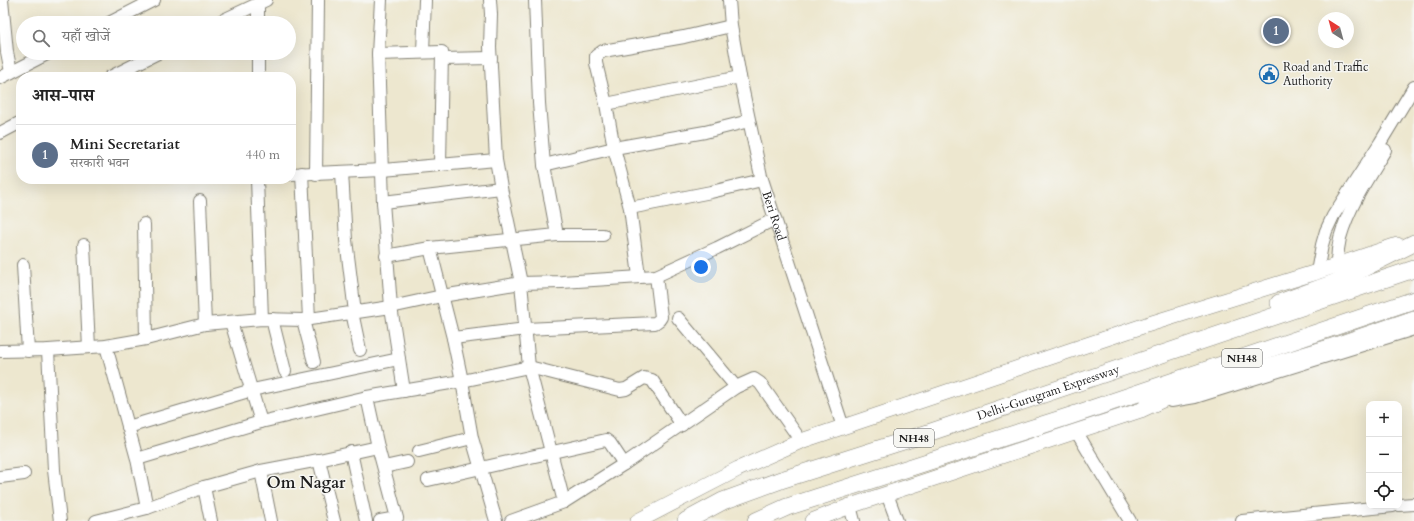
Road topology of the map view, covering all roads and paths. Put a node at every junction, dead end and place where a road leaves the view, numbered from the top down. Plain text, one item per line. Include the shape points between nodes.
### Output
1 (2, 0) edge
2 (154, 0) edge
3 (318, 0) edge
4 (380, 0) edge
5 (425, 0) edge
6 (490, 0) edge
7 (535, 0) edge
8 (729, 0) edge
9 (262, 2) edge
10 (123, 16) edge
11 (232, 16) edge
12 (259, 16) edge
13 (731, 26) junction
14 (424, 52) junction
15 (378, 54) junction
16 (491, 58) junction
17 (442, 59) junction
18 (35, 60) edge
19 (144, 60) edge
20 (258, 60) edge
21 (120, 72) edge
22 (258, 72) edge
23 (5, 75) edge
24 (740, 77) junction
25 (1414, 88) edge
26 (1414, 103) edge
27 (606, 104) junction
28 (749, 121) junction
29 (16, 125) edge
30 (0, 133) edge
31 (614, 148) junction
32 (496, 160) junction
33 (440, 165) junction
34 (544, 165) junction
35 (382, 170) junction
36 (342, 172) junction
37 (297, 174) edge
38 (316, 174) junction
39 (762, 180) junction
40 (257, 184) edge
41 (501, 188) junction
42 (200, 201) dead end
43 (383, 202) junction
44 (630, 208) junction
45 (775, 219) junction
46 (144, 224) dead end
47 (557, 235) junction
48 (603, 235) dead end
49 (511, 239) junction
50 (1414, 240) edge
51 (1414, 243) edge
52 (84, 245) dead end
53 (430, 248) junction
54 (386, 256) junction
55 (24, 265) dead end
56 (1336, 265) junction
57 (1414, 269) edge
58 (1317, 272) junction
59 (639, 276) junction
60 (656, 276) junction
61 (521, 283) junction
62 (442, 296) junction
63 (1414, 300) edge
64 (391, 307) junction
65 (353, 312) junction
66 (678, 318) dead end
67 (1414, 318) edge
68 (267, 319) junction
69 (306, 319) junction
70 (231, 322) junction
71 (205, 324) junction
72 (526, 329) junction
73 (1414, 329) edge
74 (453, 338) junction
75 (146, 339) junction
76 (106, 346) junction
77 (88, 347) junction
78 (48, 350) junction
79 (360, 350) dead end
80 (0, 351) edge
81 (28, 351) junction
82 (399, 359) junction
83 (1144, 360) junction
84 (314, 362) dead end
85 (529, 367) junction
86 (285, 371) dead end
87 (462, 381) junction
88 (736, 387) junction
89 (252, 390) junction
90 (404, 391) junction
91 (367, 397) junction
92 (1117, 400) junction
93 (1156, 403) junction
94 (261, 422) junction
95 (682, 425) junction
96 (128, 427) junction
97 (843, 427) junction
98 (1076, 431) junction
99 (472, 438) junction
100 (802, 441) junction
101 (378, 447) junction
102 (419, 451) dead end
103 (350, 452) junction
104 (550, 452) junction
105 (137, 459) junction
106 (319, 460) junction
107 (408, 462) dead end
108 (624, 464) junction
109 (384, 467) junction
110 (480, 469) junction
111 (261, 471) junction
112 (24, 474) dead end
113 (0, 477) edge
114 (428, 480) dead end
115 (204, 487) junction
116 (887, 494) junction
117 (564, 502) junction
118 (1414, 504) edge
119 (1402, 505) edge
120 (850, 506) junction
121 (147, 508) junction
122 (1366, 509) edge
123 (60, 521) edge
124 (96, 521) edge
125 (211, 521) edge
126 (271, 521) edge
127 (334, 521) edge
128 (366, 521) edge
129 (380, 521) edge
130 (496, 521) edge
131 (511, 521) edge
132 (638, 521) edge
133 (686, 521) edge
134 (756, 521) edge
135 (812, 521) edge
136 (854, 521) edge
137 (897, 521) edge
138 (1130, 521) edge
139 (1242, 521) edge

1 - 23 street via 7,52
2 - 10 street
3 - 38 street
4 - 15 street
5 - 14 street
6 - 16 street
7 - 34 street
8 - 13 street, Beri Road
9 - 11 street
9 - 12 street
13 - 24 street, Beri Road
13 - 27 street via 602,51 595,58
14 - 15 street
14 - 17 street via 441,52
15 - 35 street
16 - 17 street
16 - 32 street
17 - 33 street
18 - 23 street
19 - 21 street
20 - 22 street
24 - 27 street
24 - 28 street, Beri Road
25 - 58 street via 1333,216 1322,245
26 - 56 street via 1352,205 1345,221
27 - 31 street
28 - 31 street via 705,132
28 - 39 street, Beri Road
29 - 30 street
31 - 34 street
31 - 44 street
32 - 33 street
32 - 41 street
33 - 35 street
34 - 47 street
35 - 36 street
35 - 43 street
36 - 38 street
36 - 65 street
37 - 38 street
37 - 69 street
39 - 44 street
39 - 45 street, Beri Road
40 - 68 street
41 - 43 street
41 - 49 street
42 - 71 street
43 - 54 street
44 - 59 street
45 - 60 street
45 - 97 street, Beri Road
46 - 75 street
47 - 48 street
47 - 49 street
49 - 53 street
49 - 61 street
50 - 56 main road
51 - 83 highway via 1334,283 1201,330
52 - 77 street
53 - 54 street
53 - 62 street
54 - 64 street
55 - 81 street
56 - 58 main road
57 - 83 highway, Delhi-Gurugram Expressway / NH48
58 - 97 main road via 1146,325
59 - 60 street
59 - 61 street
60 - 72 street via 661,317 655,323
61 - 62 street
61 - 72 street
62 - 64 street
62 - 74 street
63 - 92 highway, NH48
64 - 65 street
64 - 82 street
65 - 69 street
65 - 79 street
66 - 88 street
67 - 93 main road via 1178,393
68 - 69 street
68 - 70 street
68 - 86 street
69 - 84 street
70 - 71 street
70 - 89 street
71 - 75 street
72 - 74 street
72 - 85 street
73 - 93 street via 1202,395
74 - 87 street
75 - 76 street
76 - 77 street
76 - 96 street
77 - 78 street
78 - 81 street
78 - 123 street via 54,470
80 - 81 street
82 - 89 street
82 - 90 street
83 - 133 highway, Delhi-Gurugram Expressway / NH48 via 781,480 723,501
85 - 87 street
85 - 95 street via 620,390 644,378 652,380
85 - 104 street
87 - 90 street
87 - 99 street
88 - 95 street
88 - 100 street via 754,379 757,381
89 - 94 street
89 - 96 street
90 - 91 street
91 - 94 street
91 - 101 street
92 - 93 main road
92 - 134 highway, NH48 via 787,507
93 - 98 main road
94 - 105 street
95 - 108 street
96 - 105 street
97 - 100 main road
98 - 116 main road
98 - 138 street
99 - 102 street
99 - 110 street
100 - 132 main road via 738,469
101 - 103 street
101 - 109 street
103 - 106 street
103 - 128 street
104 - 108 street via 606,440
104 - 110 street
104 - 117 street
105 - 121 street
106 - 111 street
106 - 127 street
107 - 109 street
108 - 117 street
109 - 129 street via 397,518
110 - 114 street
110 - 130 street
111 - 115 street
111 - 126 street
112 - 113 street
115 - 121 street
115 - 125 street
116 - 120 main road
116 - 137 street
117 - 131 street
118 - 119 street
120 - 135 main road
120 - 136 street
121 - 124 street
122 - 139 street

